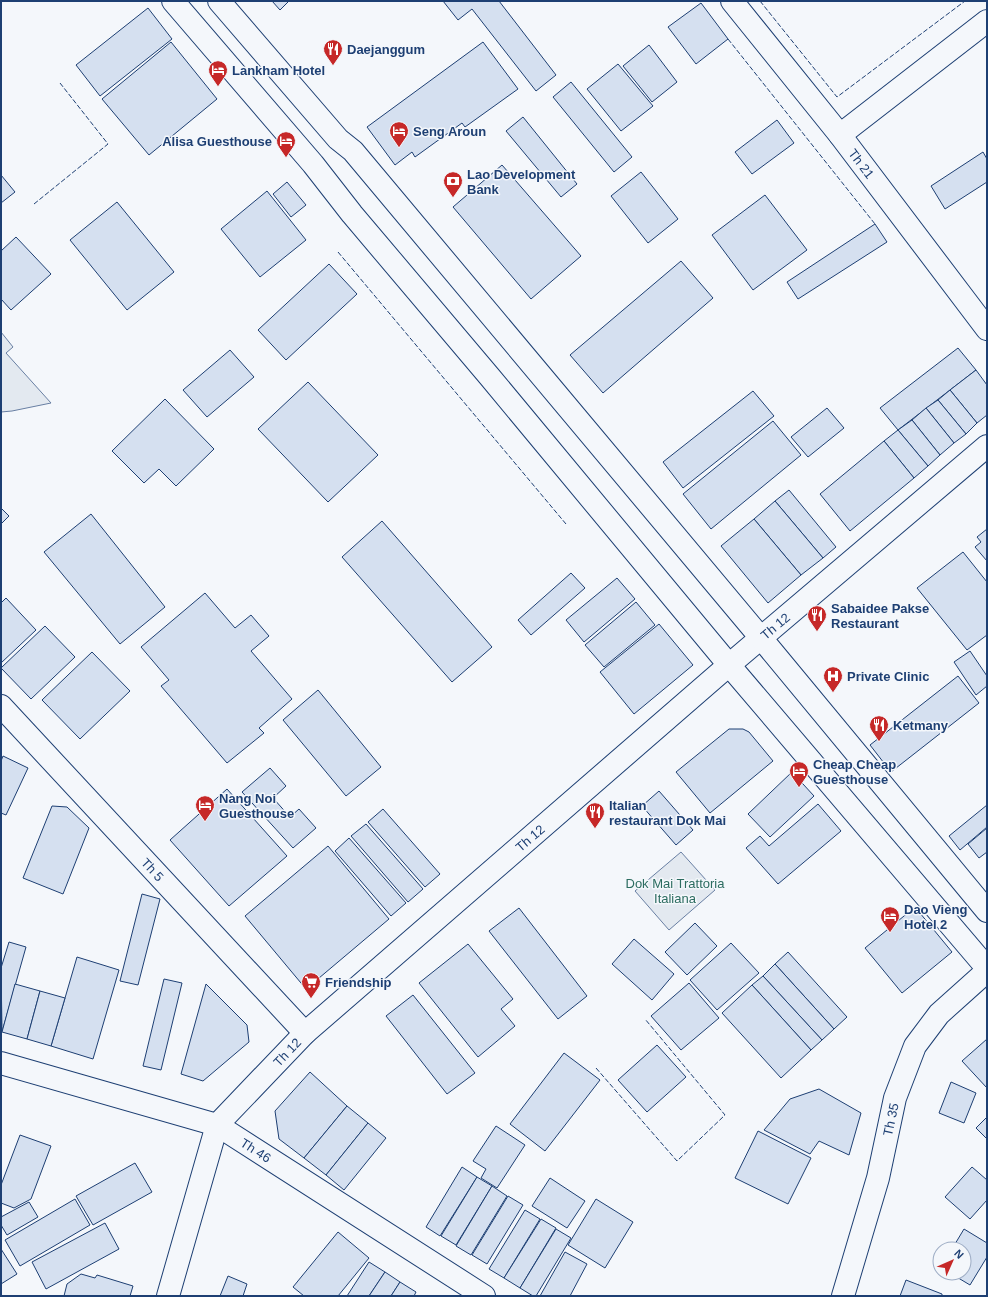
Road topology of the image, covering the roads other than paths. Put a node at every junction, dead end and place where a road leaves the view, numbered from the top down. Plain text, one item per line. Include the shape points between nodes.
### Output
1 (173, 1) edge
2 (219, 1) edge
3 (732, 1) edge
4 (987, 21) edge
5 (840, 135) junction
6 (987, 329) edge
7 (987, 446) edge
8 (761, 638) junction
9 (729, 665) junction
10 (1, 706) edge
11 (987, 911) edge
12 (987, 968) edge
13 (987, 971) edge
14 (305, 1033) junction
15 (1, 1064) edge
16 (217, 1125) junction
17 (168, 1296) edge
18 (484, 1296) edge
19 (843, 1296) edge

1 - 9 main road
2 - 8 main road via 338,139 353,151
3 - 5 main road, Th 21
4 - 5 main road
5 - 6 main road, Th 21
7 - 8 main road, Th 12
8 - 9 main road, Th 12
8 - 11 main road
9 - 12 main road
9 - 14 main road, Th 12
10 - 14 main road, Th 5
13 - 19 main road, Th 35 via 939,1014 915,1046 895,1098 878,1178
14 - 16 main road, Th 12
15 - 16 main road, Th 46
16 - 17 main road, Th 12
16 - 18 main road, Th 46

